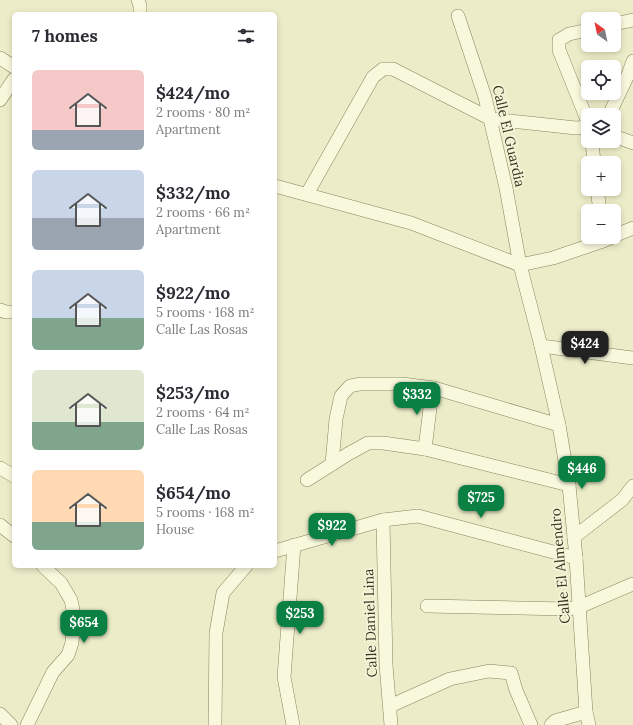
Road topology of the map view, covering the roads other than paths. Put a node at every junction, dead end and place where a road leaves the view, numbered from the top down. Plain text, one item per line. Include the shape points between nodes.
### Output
1 (138, 0) edge
2 (140, 12) edge
3 (458, 16) dead end
4 (633, 20) edge
5 (621, 23) edge
6 (581, 31) edge
7 (0, 58) edge
8 (633, 61) edge
9 (12, 65) edge
10 (12, 84) edge
11 (6, 99) edge
12 (582, 108) edge
13 (612, 108) edge
14 (491, 119) junction
15 (581, 128) edge
16 (621, 139) edge
17 (633, 143) edge
18 (277, 186) edge
19 (307, 194) junction
20 (633, 228) edge
21 (621, 233) edge
22 (592, 244) edge
23 (520, 265) junction
24 (0, 310) edge
25 (12, 312) edge
26 (541, 346) junction
27 (633, 358) edge
28 (434, 388) junction
29 (560, 425) junction
30 (425, 449) junction
31 (332, 464) junction
32 (0, 468) edge
33 (12, 475) edge
34 (307, 480) dead end
35 (569, 485) junction
36 (633, 486) edge
37 (383, 520) junction
38 (0, 525) edge
39 (12, 534) edge
40 (574, 538) junction
41 (294, 545) junction
42 (277, 550) edge
43 (576, 558) junction
44 (44, 568) edge
45 (244, 568) edge
46 (633, 584) edge
47 (427, 606) dead end
48 (579, 607) junction
49 (390, 706) junction
50 (586, 712) junction
51 (0, 714) edge
52 (11, 725) edge
53 (27, 725) edge
54 (215, 725) edge
55 (293, 725) edge
56 (391, 725) edge
57 (532, 725) edge
58 (550, 725) edge
59 (589, 725) edge

1 - 2 street
3 - 14 street, Calle El Guardia
4 - 5 street
6 - 12 street via 559,40 558,50
7 - 9 street
8 - 13 street
10 - 11 street
14 - 15 street
14 - 19 street via 393,69 382,69 373,77
14 - 23 street, Calle El Guardia
16 - 17 street
18 - 19 street
19 - 23 street via 410,223
20 - 21 street
22 - 23 street via 553,258
23 - 26 street, Calle El Almendro
24 - 25 street
26 - 27 street
26 - 29 street, Calle El Almendro
28 - 29 street
28 - 30 street
28 - 31 street via 402,384 350,386 341,396
29 - 35 street, Calle El Almendro
30 - 31 street via 368,443
30 - 35 street
31 - 34 street
32 - 33 street
35 - 40 street, Calle El Almendro
36 - 40 street via 622,500
37 - 41 street
37 - 43 street via 418,516
37 - 49 street, Calle Daniel Lina via 386,665
38 - 39 street
40 - 43 street, Calle El Almendro
41 - 42 street
41 - 55 street via 284,677
43 - 48 street, Calle El Almendro
44 - 53 street via 61,583 71,600 74,615 72,644 68,655 53,672
45 - 54 street via 223,593 216,633
46 - 48 street
47 - 48 street via 567,609
48 - 50 street, Calle El Almendro
49 - 56 street, Calle Daniel Lina
49 - 57 street via 450,679 489,672 512,673 516,690
50 - 58 street
50 - 59 street, Calle El Almendro
51 - 52 street

